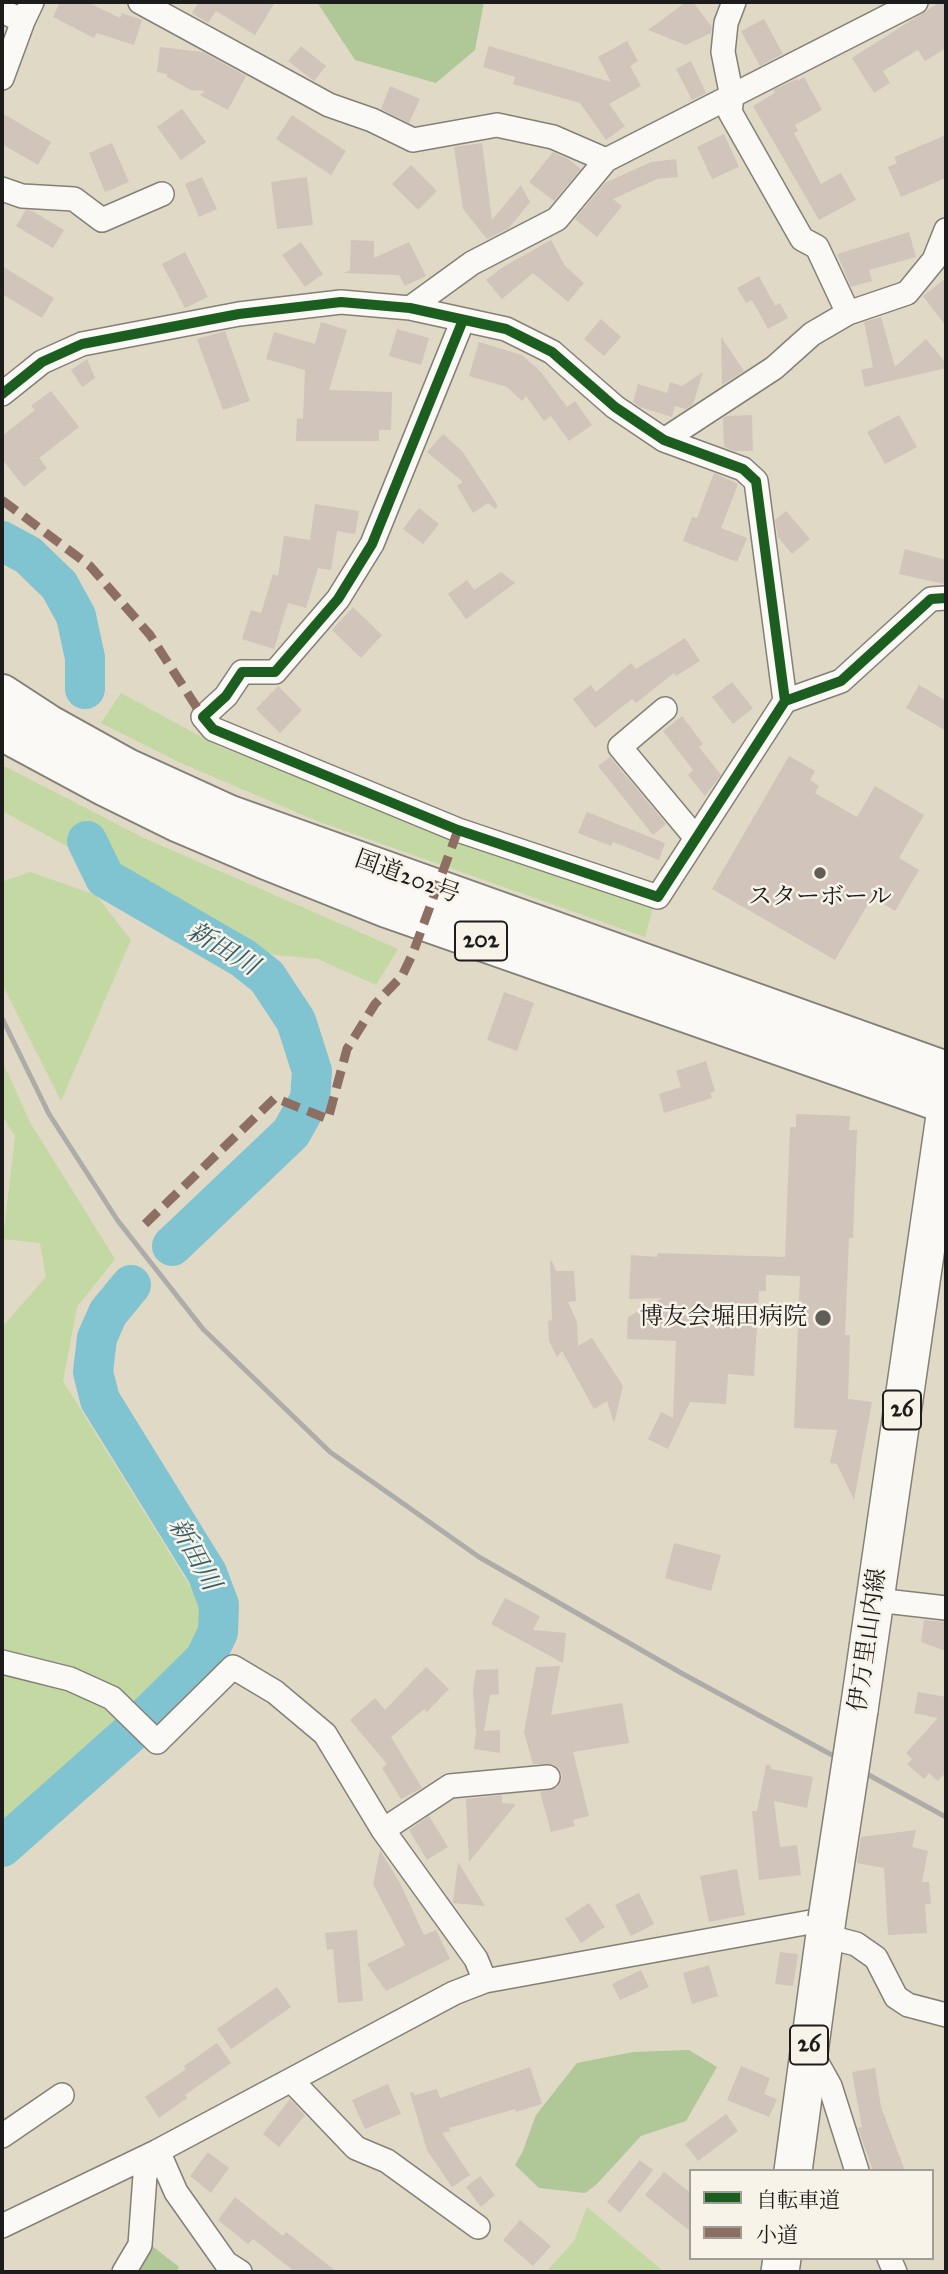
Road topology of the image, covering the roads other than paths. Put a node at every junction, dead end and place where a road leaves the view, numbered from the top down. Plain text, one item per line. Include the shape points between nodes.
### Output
1 (140, 2) edge
2 (734, 2) edge
3 (916, 2) edge
4 (19, 11) edge
5 (2, 78) edge
6 (732, 97) junction
7 (606, 160) junction
8 (2, 189) edge
9 (162, 194) dead end
10 (946, 230) edge
11 (410, 308) junction
12 (848, 313) junction
13 (463, 320) junction
14 (2, 394) edge
15 (664, 440) junction
16 (946, 598) edge
17 (2, 694) edge
18 (785, 701) junction
19 (665, 709) dead end
20 (26, 734) edge
21 (696, 838) junction
22 (946, 1071) edge
23 (946, 1107) edge
24 (876, 1600) junction
25 (946, 1608) edge
26 (2, 1662) edge
27 (548, 1777) dead end
28 (383, 1830) junction
29 (826, 1928) junction
30 (485, 1981) junction
31 (946, 2015) edge
32 (809, 2047) junction
33 (291, 2080) junction
34 (62, 2095) dead end
35 (2, 2136) edge
36 (158, 2151) junction
37 (793, 2169) edge
38 (855, 2169) edge
39 (2, 2226) edge
40 (478, 2227) dead end
41 (124, 2272) edge
42 (240, 2272) edge

1 - 7 street via 330,105 413,140 496,125 553,137
2 - 6 street via 723,52
3 - 6 street
4 - 5 street
6 - 7 street
6 - 12 street via 730,112 802,239 817,247
7 - 11 street via 557,219 472,263
8 - 9 street via 22,196 75,199 102,220
10 - 12 street via 934,260 908,293
11 - 13 street
11 - 14 street via 341,302 239,314 82,344 42,362
12 - 15 street
13 - 15 street via 506,329 552,352 615,407
13 - 21 street via 372,544 338,599 275,672 242,672 203,718 213,729 458,830 658,897
15 - 18 street via 743,469 756,481
16 - 18 street via 931,599 841,681
17 - 20 highway, 国道202号 / 202
18 - 21 street
19 - 21 street via 620,747
20 - 22 highway, 国道202号 / 202 via 127,768 230,815
20 - 23 highway, 国道202号 / 202 via 177,821 264,859 387,908
23 - 24 main road, 伊万里山内線 / 26
24 - 25 street
24 - 29 main road, 伊万里山内線 / 26, bridge
26 - 28 street via 70,1679 112,1698 157,1742 233,1667 275,1692 325,1734
27 - 28 street via 450,1786
28 - 30 street via 475,1959
29 - 30 street
29 - 31 street via 876,1958 896,1997
29 - 32 main road, 伊万里山内線 / 26
30 - 33 street
32 - 37 main road, 伊万里山内線 / 26
32 - 38 street via 830,2086
33 - 36 street
33 - 40 street via 356,2148 387,2161
34 - 35 street
36 - 39 street
36 - 41 street via 145,2175 140,2245
36 - 42 street via 176,2192 226,2263

